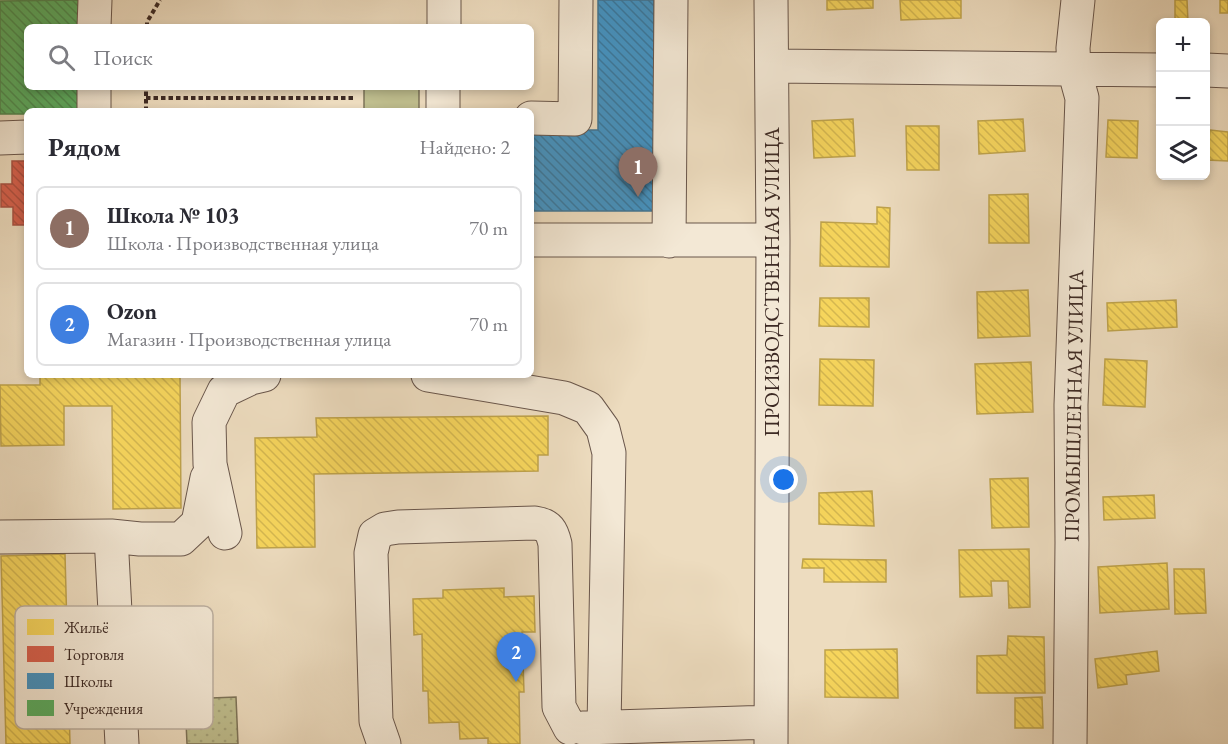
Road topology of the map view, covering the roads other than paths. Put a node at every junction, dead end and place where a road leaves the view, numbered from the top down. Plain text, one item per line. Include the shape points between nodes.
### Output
1 (95, 0) edge
2 (444, 0) edge
3 (576, 0) edge
4 (671, 0) edge
5 (771, 0) edge
6 (1078, 0) edge
7 (94, 24) edge
8 (444, 24) edge
9 (772, 66) junction
10 (1074, 69) junction
11 (1156, 70) edge
12 (1210, 70) edge
13 (1228, 71) edge
14 (94, 90) edge
15 (443, 90) edge
16 (94, 108) edge
17 (443, 108) edge
18 (534, 118) edge
19 (0, 138) edge
20 (24, 138) edge
21 (534, 240) edge
22 (772, 240) junction
23 (669, 241) junction
24 (252, 378) edge
25 (446, 378) edge
26 (210, 464) junction
27 (225, 533) dead end
28 (111, 536) junction
29 (0, 537) edge
30 (115, 606) edge
31 (604, 727) junction
32 (121, 729) edge
33 (771, 733) edge
34 (562, 736) edge
35 (122, 744) edge
36 (384, 744) edge
37 (1070, 744) edge

1 - 7 street
2 - 8 street
3 - 18 street via 575,119
4 - 23 street
5 - 9 street, ПРОИЗВОДСТВЕННАЯ УЛИЦА
6 - 10 street, ПРОМЫШЛЕННАЯ УЛИЦА
9 - 10 street
9 - 22 street, ПРОИЗВОДСТВЕННАЯ УЛИЦА
10 - 11 street
10 - 37 street, ПРОМЫШЛЕННАЯ УЛИЦА via 1082,98 1071,405
12 - 13 street
14 - 16 street
15 - 17 street
19 - 20 street
21 - 23 street
22 - 23 street
22 - 33 street, ПРОИЗВОДСТВЕННАЯ УЛИЦА
24 - 26 street via 224,391 209,422
25 - 31 street via 564,398 588,408 603,429 609,453
26 - 27 street
26 - 28 street via 198,523 181,539
28 - 29 street
28 - 30 street
31 - 33 street
31 - 34 street
32 - 35 street
34 - 36 street via 553,532 545,524 535,523 398,527 375,535 371,553 376,721

